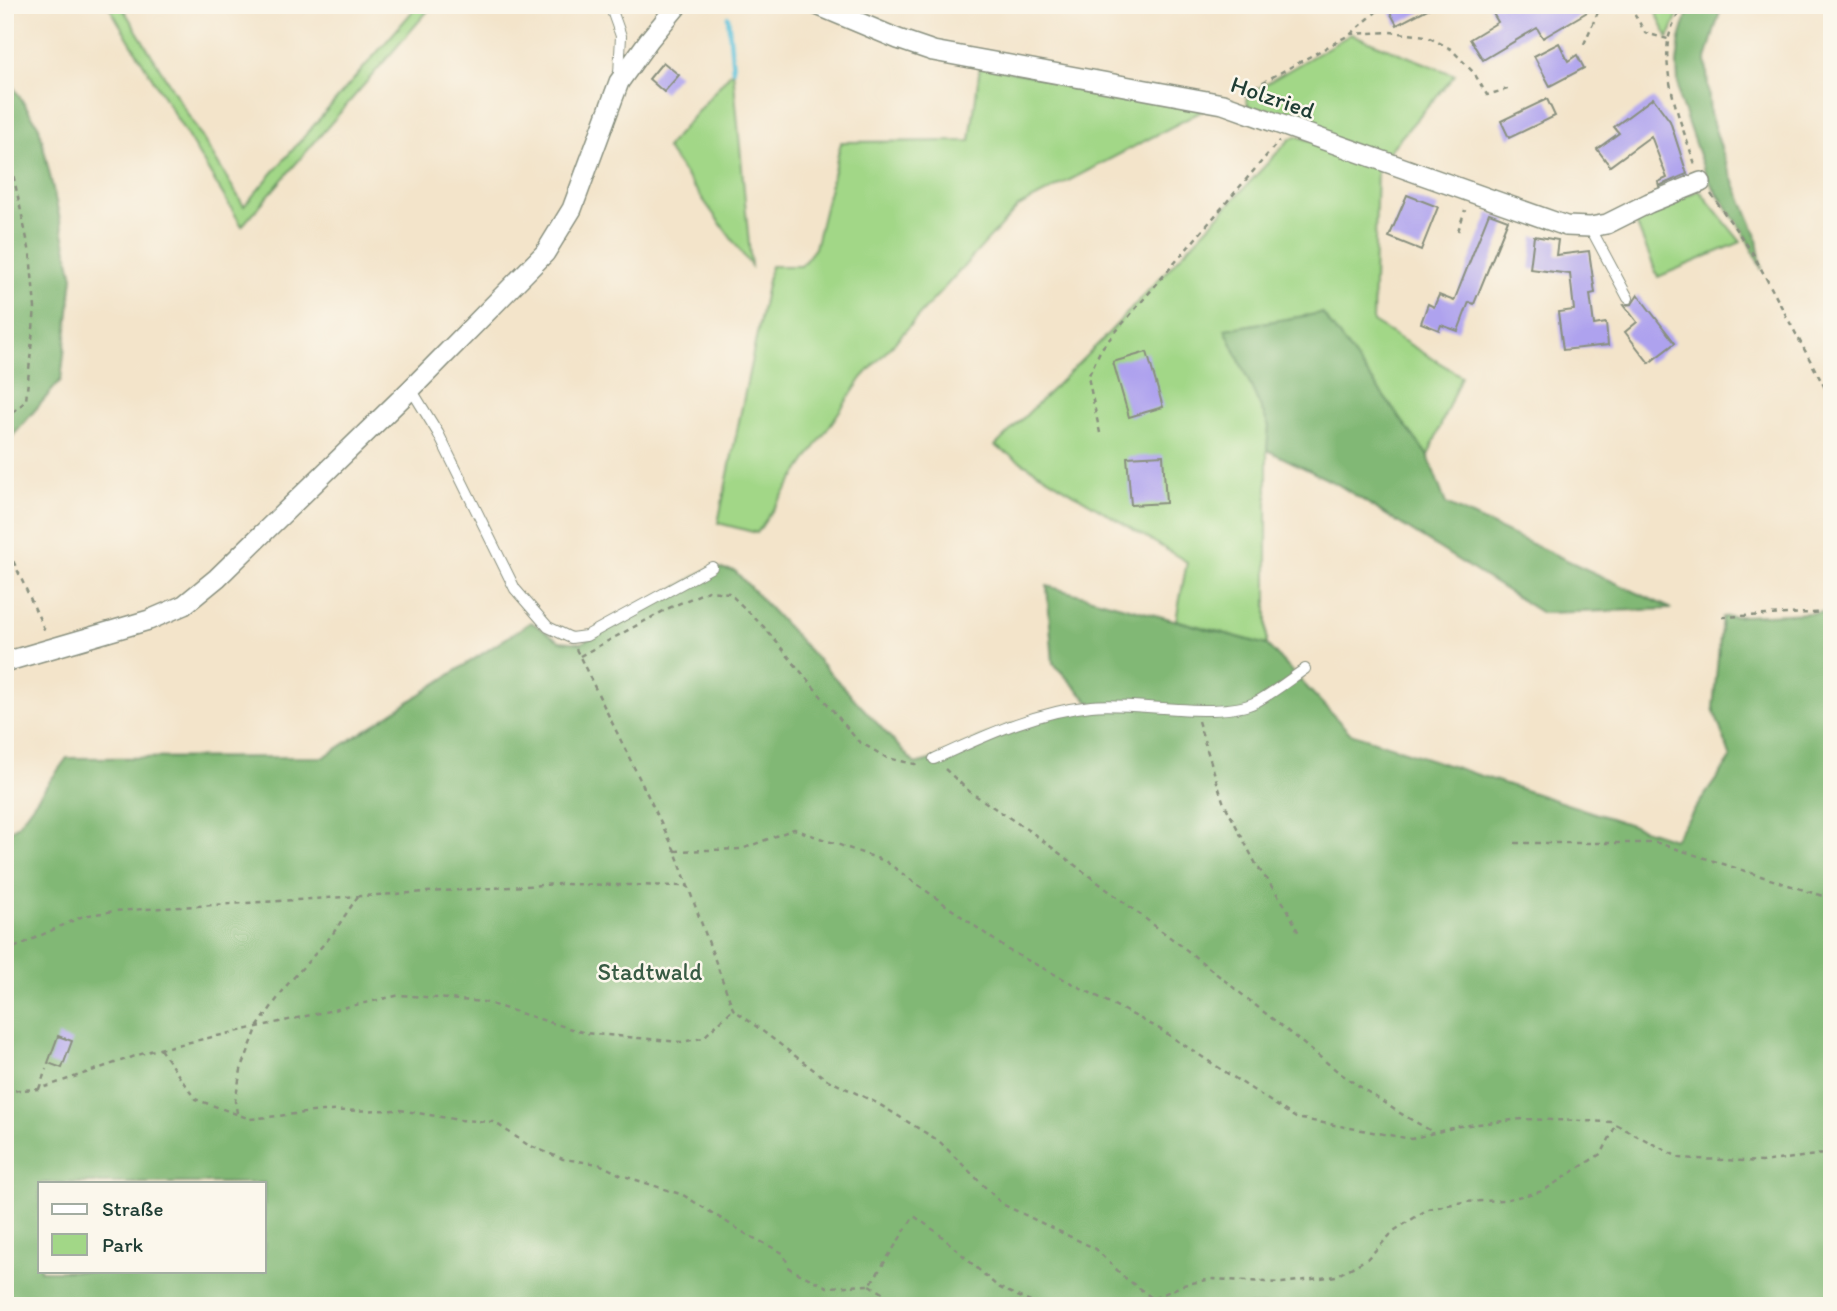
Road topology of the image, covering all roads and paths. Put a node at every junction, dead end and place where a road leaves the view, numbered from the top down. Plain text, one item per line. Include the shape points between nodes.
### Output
1 (610, 5) edge
2 (678, 5) edge
3 (817, 5) edge
4 (1384, 5) edge
5 (1601, 5) edge
6 (1630, 5) edge
7 (1682, 5) edge
8 (1351, 34) junction
9 (1668, 39) junction
10 (1584, 44) dead end
11 (619, 82) junction
12 (1511, 88) dead end
13 (1223, 104) junction
14 (1289, 128) junction
15 (5, 137) edge
16 (1701, 182) junction
17 (1470, 193) junction
18 (1590, 227) junction
19 (1458, 231) dead end
20 (1628, 298) dead end
21 (411, 389) junction
22 (1832, 401) edge
23 (5, 419) edge
24 (1100, 433) dead end
25 (5, 543) edge
26 (712, 567) dead end
27 (1832, 612) edge
28 (1722, 617) dead end
29 (571, 638) junction
30 (53, 649) junction
31 (580, 656) junction
32 (5, 662) edge
33 (1306, 669) dead end
34 (1194, 708) junction
35 (934, 759) junction
36 (1515, 843) dead end
37 (675, 851) junction
38 (688, 886) junction
39 (358, 896) junction
40 (1832, 899) edge
41 (1300, 936) dead end
42 (5, 952) edge
43 (733, 1009) junction
44 (258, 1027) junction
45 (160, 1048) junction
46 (46, 1069) dead end
47 (38, 1089) junction
48 (5, 1091) edge
49 (237, 1114) junction
50 (1616, 1125) junction
51 (1435, 1133) junction
52 (1832, 1153) edge
53 (870, 1285) junction
54 (1155, 1298) junction
55 (904, 1306) edge
56 (1039, 1306) edge
57 (1163, 1306) edge

1 - 11 lane via 621,36
2 - 11 street
3 - 13 street, Holzried via 933,51
4 - 8 path
5 - 10 path
6 - 9 path via 1645,33
7 - 9 path
8 - 12 path via 1426,36 1451,49 1487,95
8 - 13 path
9 - 16 path via 1673,100
11 - 21 street via 572,209 545,253
13 - 14 street, Holzried
14 - 17 street, Holzried
14 - 24 path via 1101,349 1088,377
15 - 23 path via 30,253 35,308 26,401
16 - 18 street, Holzried via 1607,224
16 - 22 path via 1752,252
17 - 18 street, Holzried via 1566,226
17 - 19 path
18 - 20 lane
21 - 29 lane via 438,433 515,589 548,627
21 - 30 street via 184,605
25 - 30 path
26 - 29 lane via 586,636
27 - 28 path
29 - 31 path
30 - 32 street
31 - 35 path via 708,591 729,593 765,627 858,741 887,758 915,764
31 - 37 path
33 - 34 lane via 1254,703
34 - 35 lane via 1092,706 1048,713
34 - 41 path via 1223,801
35 - 51 path via 970,792 1034,834 1188,951 1341,1074
36 - 40 path via 1658,843
37 - 38 path
37 - 51 path via 742,849 794,829 885,861 1008,950 1158,1028 1296,1118 1411,1139
38 - 39 path via 559,884
38 - 43 path
39 - 42 path via 114,911 83,916
39 - 44 path
43 - 44 path via 703,1038 681,1042 585,1033 484,1002 400,995
43 - 54 path via 827,1079 939,1141 1002,1204 1096,1249 1124,1277
44 - 45 path
44 - 49 path via 241,1070
45 - 47 path
45 - 49 path via 195,1099
46 - 47 path
47 - 48 path
49 - 53 path via 250,1119 322,1111 400,1111 494,1122 528,1145 563,1159 599,1164 682,1195 783,1253 790,1269 827,1287
50 - 51 path via 1522,1119
50 - 52 path via 1680,1158 1762,1162
50 - 54 path via 1602,1153 1543,1191 1428,1209 1395,1230 1367,1259 1336,1276 1282,1283 1211,1279
53 - 55 path
53 - 56 path via 914,1216 998,1287
54 - 57 path

